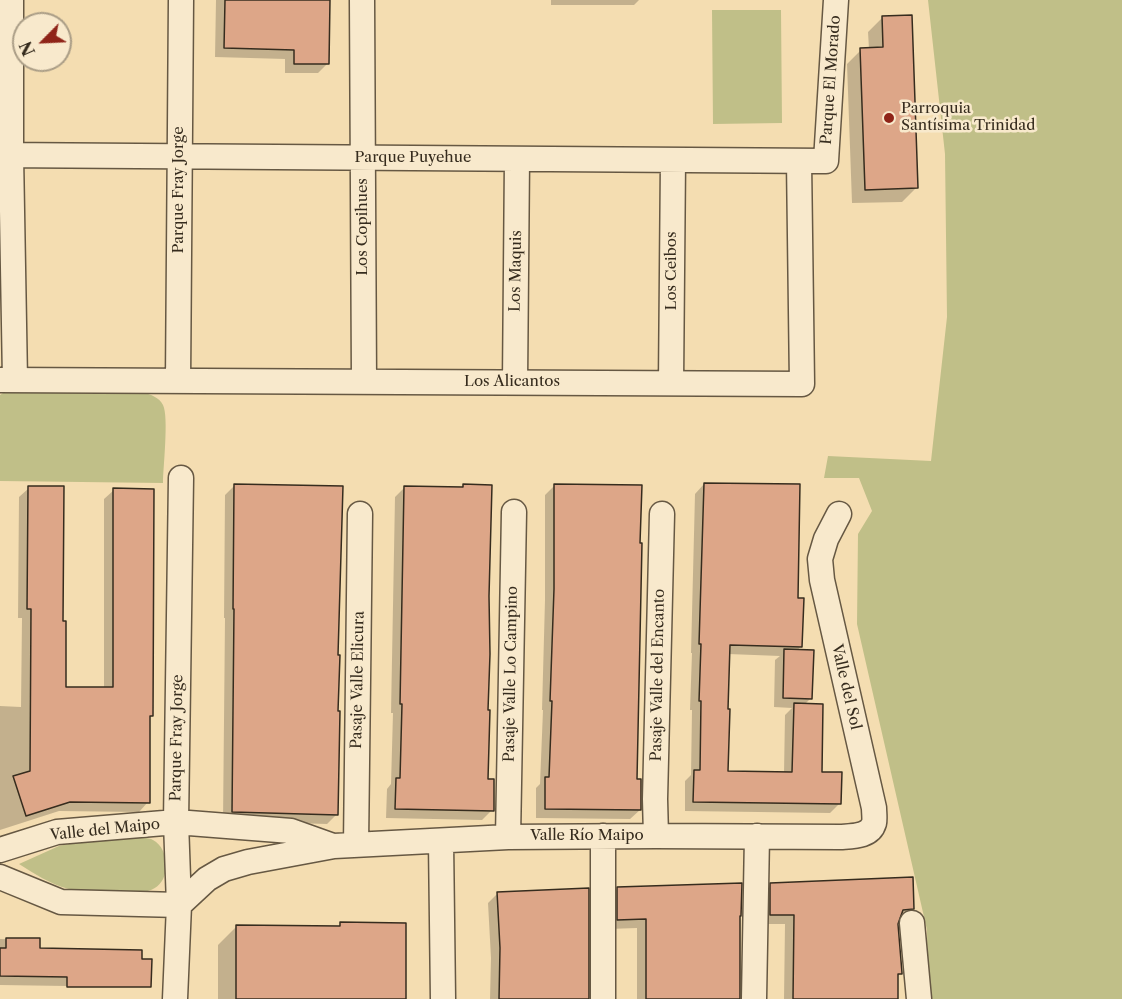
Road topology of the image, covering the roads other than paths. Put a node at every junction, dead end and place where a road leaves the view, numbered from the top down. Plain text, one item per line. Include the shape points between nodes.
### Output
1 (11, 0) edge
2 (181, 0) edge
3 (362, 0) edge
4 (836, 0) edge
5 (5, 155) edge
6 (179, 156) junction
7 (363, 158) junction
8 (517, 159) junction
9 (673, 160) junction
10 (800, 161) junction
11 (826, 161) joint
12 (8, 380) edge
13 (178, 381) junction
14 (364, 381) junction
15 (515, 382) junction
16 (671, 383) junction
17 (181, 477) dead end
18 (514, 512) dead end
19 (360, 514) dead end
20 (662, 514) dead end
21 (839, 514) dead end
22 (176, 822) junction
23 (603, 836) junction
24 (656, 836) junction
25 (508, 837) junction
26 (757, 837) junction
27 (840, 837) joint
28 (441, 841) junction
29 (345, 846) junction
30 (0, 850) edge
31 (0, 877) edge
32 (179, 905) junction
33 (912, 923) dead end
34 (175, 999) edge
35 (443, 999) edge
36 (603, 999) edge
37 (754, 999) edge
38 (919, 999) edge

1 - 5 street
2 - 6 street, Parque Fray Jorge
3 - 7 street, Los Copihues
4 - 11 street, Parque El Morado
5 - 6 street, Parque Puyehue
5 - 12 street
6 - 7 street, Parque Puyehue
6 - 13 street, Parque Fray Jorge
7 - 8 street, Parque Puyehue
7 - 14 street, Los Copihues
8 - 9 street, Parque Puyehue
8 - 15 street, Los Maquis
9 - 10 street, Parque Puyehue
9 - 16 street, Los Ceibos
10 - 11 street, Parque Puyehue
10 - 16 street, Los Alicantos via 802,384
12 - 13 street, Los Alicantos
13 - 14 street, Los Alicantos
14 - 15 street, Los Alicantos
15 - 16 street, Los Alicantos
17 - 22 street, Parque Fray Jorge
18 - 25 street, Pasaje Valle Lo Campino
19 - 29 street, Pasaje Valle Elicura
20 - 24 street, Pasaje Valle del Encanto
21 - 27 street, Valle del Sol via 820,559 822,580 875,822 864,834
22 - 29 street, Valle Río Maipo via 291,831
22 - 30 street, Valle del Maipo via 57,832
22 - 32 street, Parque Fray Jorge
23 - 24 street, Valle Río Maipo
23 - 25 street, Valle Río Maipo
23 - 36 street
24 - 26 street, Valle Río Maipo
25 - 28 street, Valle Río Maipo
26 - 27 street, Valle Río Maipo
26 - 37 street
28 - 29 street, Valle Río Maipo
28 - 35 street
29 - 32 street, Valle Río Maipo via 224,869
31 - 32 street via 61,902
32 - 34 street, Parque Fray Jorge
33 - 38 street

